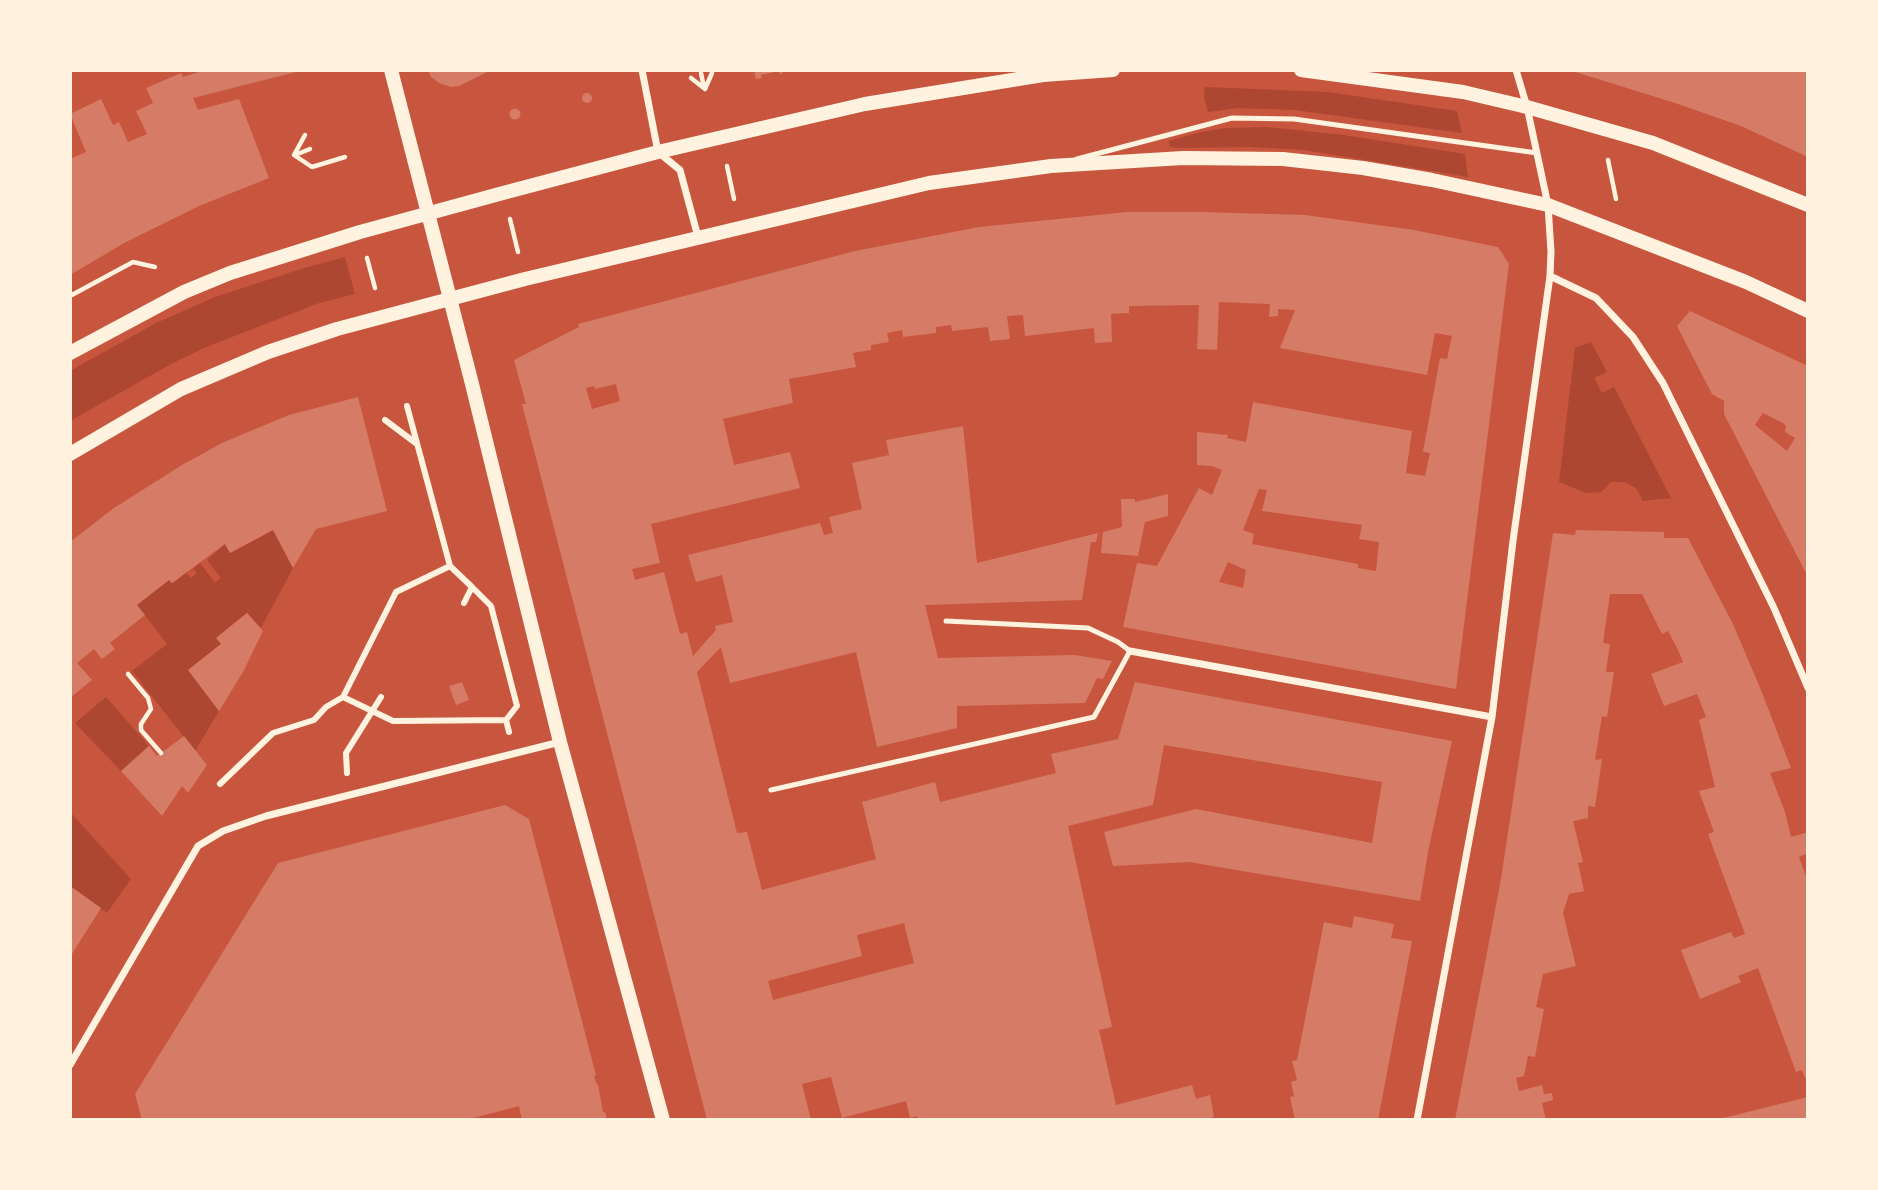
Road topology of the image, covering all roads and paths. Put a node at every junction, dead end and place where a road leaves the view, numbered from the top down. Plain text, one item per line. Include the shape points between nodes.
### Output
1 (391, 70) edge
2 (642, 70) edge
3 (1112, 70) edge
4 (1301, 70) edge
5 (1516, 70) edge
6 (701, 73) dead end
7 (712, 73) dead end
8 (691, 78) dead end
9 (705, 89) junction
10 (1527, 107) junction
11 (305, 135) dead end
12 (310, 149) dead end
13 (658, 152) junction
14 (1537, 153) junction
15 (294, 155) junction
16 (345, 157) dead end
17 (1607, 157) dead end
18 (725, 159) dead end
19 (1051, 166) junction
20 (1548, 205) junction
21 (1617, 205) dead end
22 (1808, 205) edge
23 (737, 210) dead end
24 (428, 213) junction
25 (509, 217) dead end
26 (698, 237) junction
27 (366, 254) dead end
28 (518, 254) dead end
29 (155, 267) dead end
30 (1550, 276) junction
31 (375, 288) dead end
32 (70, 296) edge
33 (450, 299) junction
34 (1808, 312) edge
35 (70, 353) edge
36 (407, 406) dead end
37 (385, 420) dead end
38 (417, 444) junction
39 (70, 454) edge
40 (450, 566) junction
41 (472, 587) junction
42 (464, 603) dead end
43 (946, 621) dead end
44 (1129, 651) junction
45 (128, 674) dead end
46 (1808, 688) edge
47 (344, 697) junction
48 (381, 697) dead end
49 (372, 711) junction
50 (1492, 718) junction
51 (506, 720) junction
52 (509, 732) dead end
53 (560, 742) junction
54 (161, 753) dead end
55 (347, 773) dead end
56 (220, 784) dead end
57 (772, 790) dead end
58 (70, 1066) edge
59 (663, 1120) edge
60 (1417, 1120) edge

1 - 24 main road
2 - 13 street
3 - 13 main road via 1043,75 865,104
4 - 10 main road via 1463,92
5 - 10 street
6 - 9 path
7 - 9 path
8 - 9 path
10 - 14 street
10 - 22 main road via 1653,143
11 - 15 path
12 - 15 path
13 - 24 main road
13 - 26 street via 680,170
14 - 19 lane via 1294,119 1232,118
14 - 20 street
15 - 16 path via 312,167
17 - 21 path
18 - 23 path
19 - 20 main road via 1183,158 1283,159 1409,176
19 - 26 main road via 929,183
20 - 30 street
20 - 34 main road via 1746,282
24 - 33 main road
24 - 35 main road via 230,273 184,292
25 - 28 path
26 - 33 main road
27 - 31 path
29 - 32 path via 133,262
30 - 46 street via 1596,298 1633,337 1663,383 1774,608
30 - 50 street
33 - 39 main road via 337,328 268,352 181,389
33 - 53 main road
36 - 38 street
37 - 38 street
38 - 40 street
40 - 41 street
40 - 47 street via 396,592
41 - 42 street
41 - 51 street via 491,606 517,706
43 - 44 lane via 1088,628
44 - 50 street
44 - 57 lane via 1094,717
45 - 54 path via 148,698 151,709 141,730
47 - 49 street
47 - 56 street via 314,720 273,733
48 - 49 street
49 - 51 street via 393,722
49 - 55 street via 345,753
50 - 60 street
51 - 52 street
53 - 58 street via 266,816 223,831 198,846
53 - 59 main road

